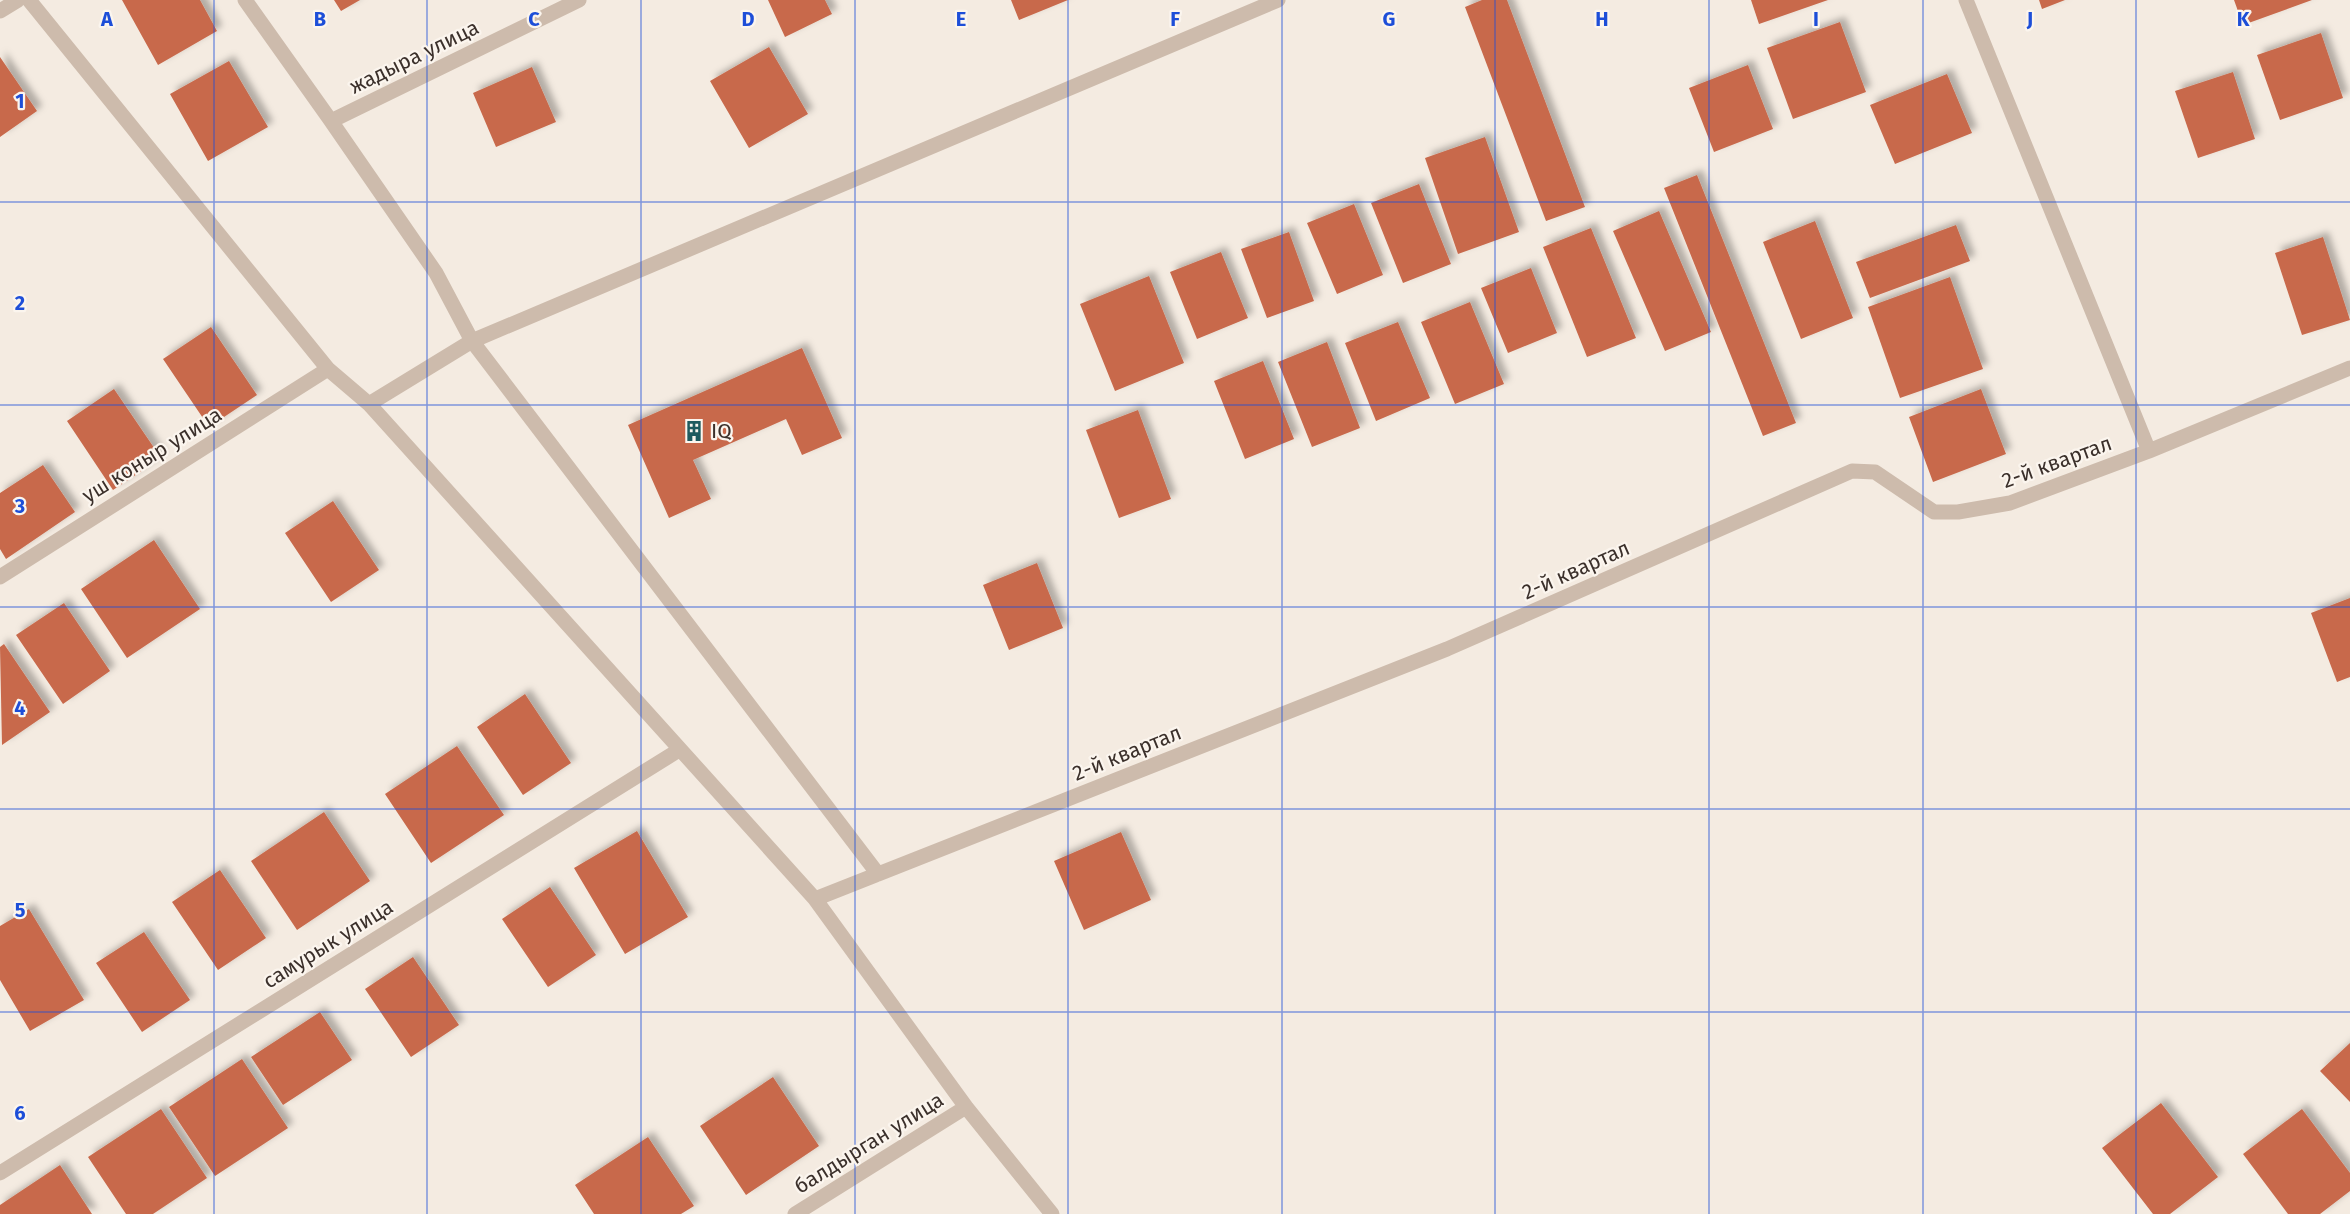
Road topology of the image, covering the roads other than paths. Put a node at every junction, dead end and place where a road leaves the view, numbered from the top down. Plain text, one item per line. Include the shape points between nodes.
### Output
1 (18, 0) edge
2 (29, 0) edge
3 (245, 0) edge
4 (579, 0) edge
5 (1278, 0) edge
6 (1966, 0) edge
7 (0, 10) edge
8 (331, 121) junction
9 (472, 340) junction
10 (2350, 368) edge
11 (328, 369) junction
12 (369, 404) junction
13 (2149, 451) junction
14 (0, 577) edge
15 (679, 750) junction
16 (878, 874) junction
17 (815, 899) junction
18 (966, 1107) junction
19 (0, 1173) edge
20 (795, 1214) edge
21 (1052, 1214) edge

1 - 7 street
2 - 11 street
3 - 8 street
4 - 8 street, жадыра улица
5 - 9 street
6 - 13 street
8 - 9 street via 436,273
9 - 12 street
9 - 16 street
10 - 13 street, 2-й квартал
11 - 12 street
11 - 14 street, уш коныр улица
12 - 15 street
13 - 16 street, 2-й квартал via 2010,503 1958,512 1934,512 1875,472 1851,471 1447,649
15 - 17 street
15 - 19 street, самурык улица
16 - 17 street, 2-й квартал
17 - 18 street
18 - 20 street, балдырган улица
18 - 21 street

